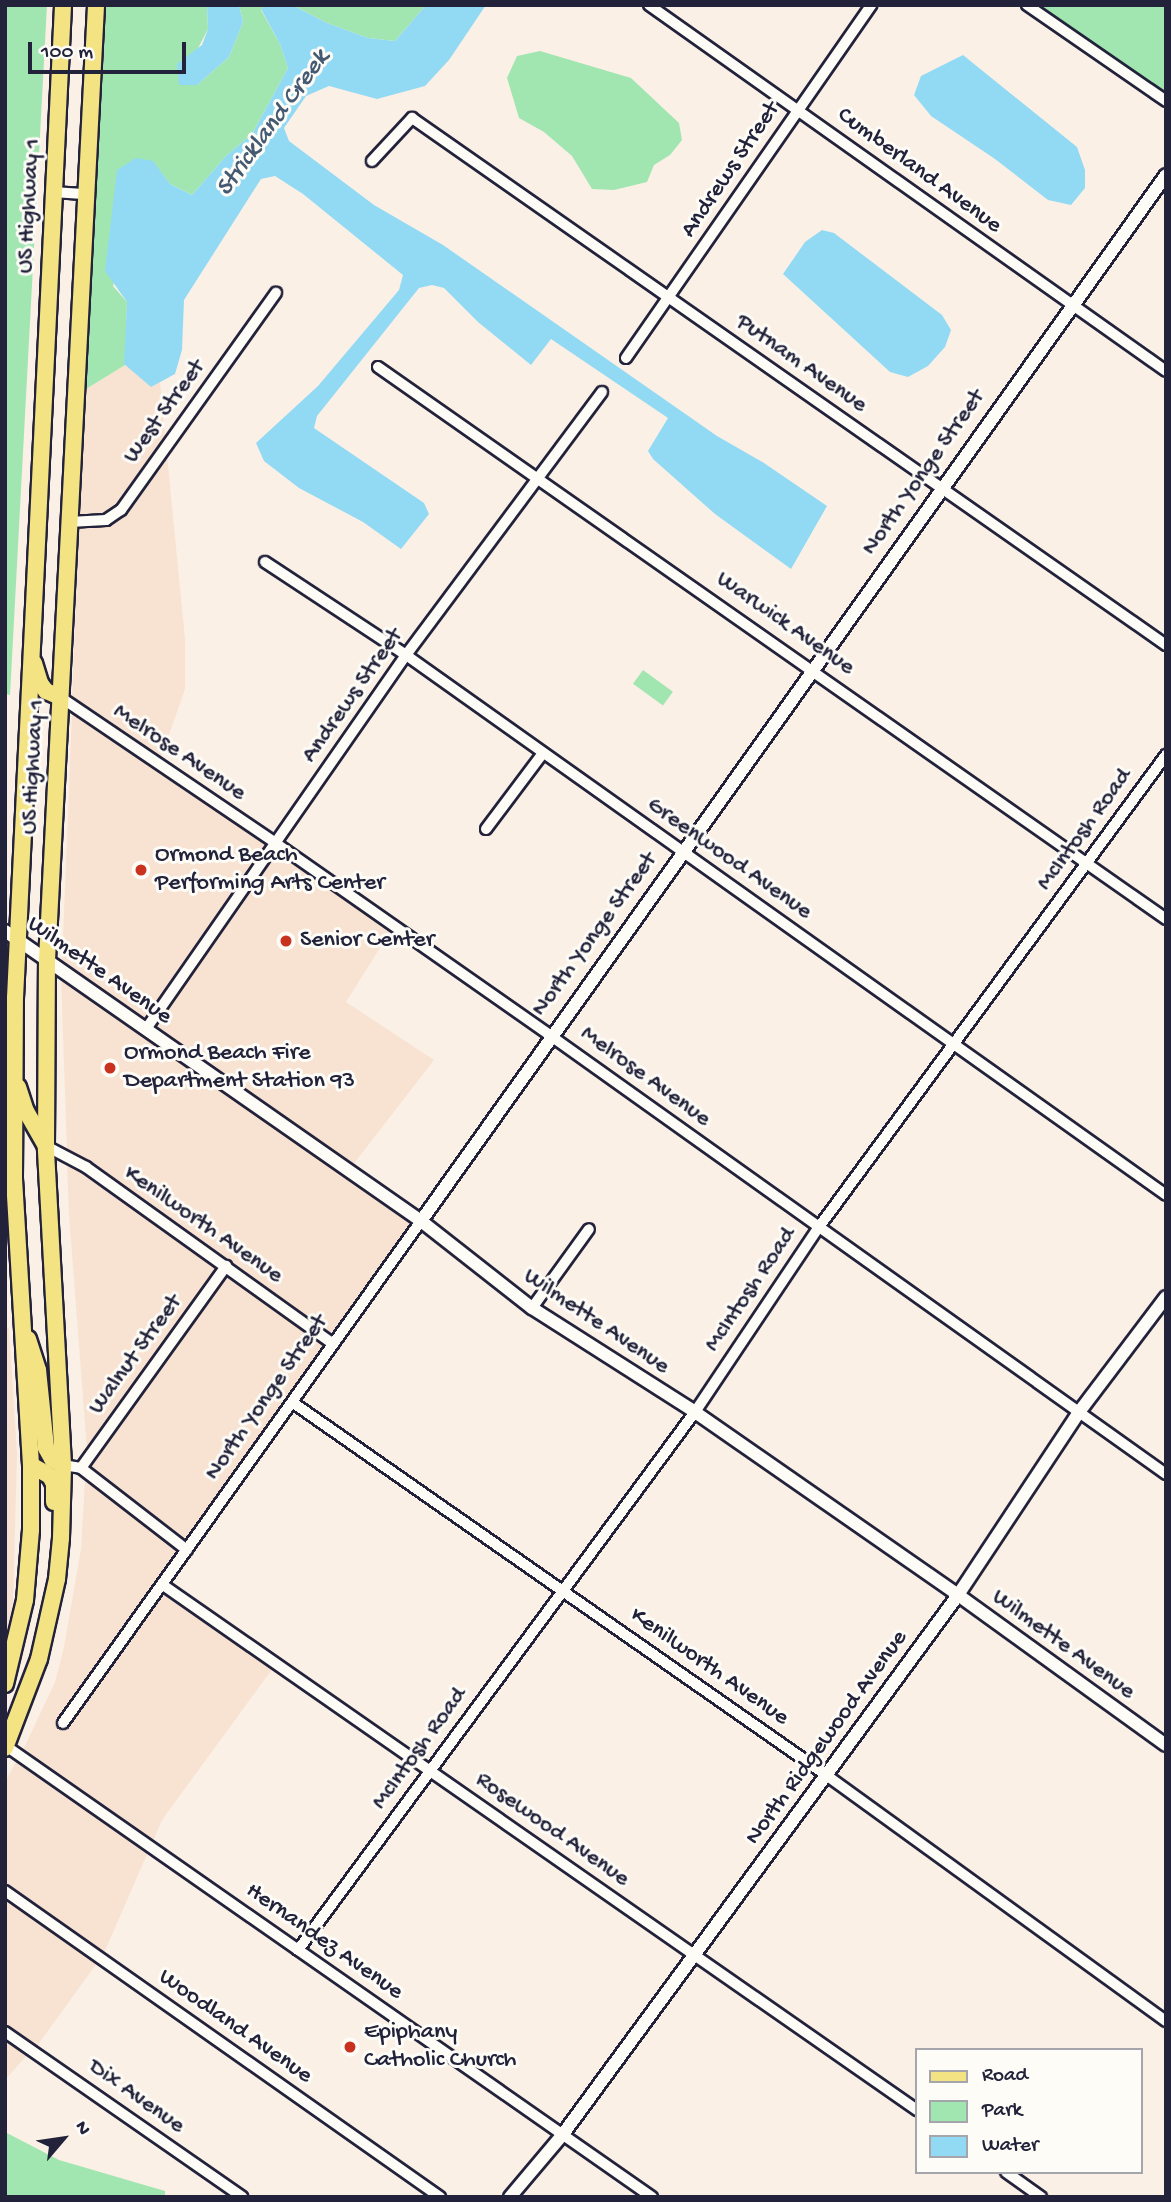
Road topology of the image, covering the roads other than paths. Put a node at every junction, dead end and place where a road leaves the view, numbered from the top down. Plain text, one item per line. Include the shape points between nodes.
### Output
1 (63, 5) edge
2 (96, 5) edge
3 (649, 5) edge
4 (871, 5) edge
5 (1027, 5) edge
6 (1166, 101) edge
7 (797, 110) junction
8 (373, 161) dead end
9 (1166, 175) edge
10 (54, 192) junction
11 (86, 194) junction
12 (276, 293) dead end
13 (670, 297) junction
14 (1071, 306) junction
15 (626, 358) dead end
16 (378, 367) dead end
17 (1166, 371) edge
18 (602, 392) dead end
19 (541, 478) junction
20 (942, 488) junction
21 (69, 522) junction
22 (265, 562) dead end
23 (1166, 645) edge
24 (31, 652) junction
25 (406, 655) junction
26 (813, 670) junction
27 (60, 697) junction
28 (542, 753) junction
29 (1166, 755) edge
30 (486, 829) dead end
31 (277, 844) junction
32 (683, 852) junction
33 (1087, 864) junction
34 (1166, 919) edge
35 (11, 935) edge
36 (47, 960) junction
37 (146, 1030) junction
38 (551, 1036) junction
39 (953, 1044) junction
40 (14, 1075) junction
41 (9, 1117) edge
42 (46, 1146) junction
43 (47, 1184) junction
44 (1166, 1195) edge
45 (421, 1221) junction
46 (819, 1227) junction
47 (589, 1229) dead end
48 (226, 1266) junction
49 (1166, 1297) edge
50 (532, 1308) junction
51 (21, 1313) junction
52 (333, 1344) junction
53 (292, 1402) junction
54 (695, 1412) junction
55 (1079, 1412) junction
56 (31, 1465) junction
57 (63, 1465) junction
58 (80, 1468) junction
59 (1166, 1474) edge
60 (61, 1538) junction
61 (187, 1550) junction
62 (163, 1585) junction
63 (563, 1591) junction
64 (958, 1595) junction
65 (5, 1684) edge
66 (63, 1723) dead end
67 (1166, 1745) edge
68 (6, 1746) edge
69 (430, 1770) junction
70 (826, 1775) junction
71 (5, 1891) edge
72 (298, 1950) junction
73 (695, 1955) junction
74 (1166, 2021) edge
75 (5, 2032) edge
76 (916, 2109) edge
77 (563, 2134) junction
78 (1009, 2174) edge
79 (242, 2197) edge
80 (440, 2197) edge
81 (510, 2197) edge
82 (652, 2197) edge
83 (1041, 2197) edge

1 - 10 main road, US Highway 1
2 - 11 main road, US Highway 1
3 - 7 street, Cumberland Avenue
4 - 7 street, Andrews Street
5 - 6 street
7 - 13 street, Andrews Street
7 - 14 street, Cumberland Avenue
8 - 13 street, Putnam Avenue via 412,118
9 - 14 street, North Yonge Street
10 - 11 street
10 - 24 main road, US Highway 1
11 - 21 main road, US Highway 1
12 - 21 street, West Street via 121,510 107,520
13 - 15 street, Andrews Street
13 - 20 street, Putnam Avenue
14 - 17 street, Cumberland Avenue
14 - 20 street, North Yonge Street
16 - 19 street, Warwick Avenue
18 - 19 street, Andrews Street
19 - 25 street, Andrews Street
19 - 26 street, Warwick Avenue
20 - 23 street, Putnam Avenue
20 - 26 street, North Yonge Street
21 - 27 main road, US Highway 1
22 - 25 street, Greenwood Avenue
24 - 27 main road via 40,683
24 - 35 main road, US Highway 1
25 - 28 street, Greenwood Avenue
25 - 31 street, Andrews Street
26 - 32 street, North Yonge Street
26 - 33 street, Warwick Avenue
27 - 31 street, Melrose Avenue
27 - 36 main road, US Highway 1
28 - 30 street
28 - 32 street, Greenwood Avenue
29 - 33 street, McIntosh Road
31 - 37 street, Andrews Street
31 - 38 street, Melrose Avenue
32 - 38 street, North Yonge Street
32 - 39 street, Greenwood Avenue
33 - 34 street, Warwick Avenue
33 - 39 street, McIntosh Road
35 - 36 street, Wilmette Avenue
35 - 40 main road, US Highway 1
36 - 37 street, Wilmette Avenue
36 - 42 main road, US Highway 1
37 - 45 street, Wilmette Avenue
38 - 45 street, North Yonge Street
38 - 46 street, Melrose Avenue
39 - 44 street, Greenwood Avenue
39 - 46 street, McIntosh Road
40 - 41 main road, US Highway 1
40 - 42 main road via 26,1111
41 - 43 main road via 34,1148
41 - 51 main road, US Highway 1
42 - 43 main road, US Highway 1
42 - 48 street, Kenilworth Avenue via 86,1167
43 - 57 main road, US Highway 1
45 - 50 street, Wilmette Avenue
45 - 52 street, North Yonge Street
46 - 54 street, McIntosh Road
46 - 55 street, Melrose Avenue
47 - 50 street
48 - 52 street, Kenilworth Avenue
48 - 58 street, Walnut Street
49 - 55 street, North Ridgewood Avenue
50 - 54 street, Wilmette Avenue
51 - 56 main road, US Highway 1
51 - 57 main road via 38,1370 46,1448 52,1459
52 - 53 street, North Yonge Street
53 - 61 street, North Yonge Street
53 - 63 street, Kenilworth Avenue
54 - 63 street, McIntosh Road
54 - 64 street, Wilmette Avenue
55 - 59 street, Melrose Avenue
55 - 64 street, North Ridgewood Avenue
56 - 60 main road via 44,1471 54,1484 54,1519
56 - 65 main road via 28,1577
57 - 58 street
57 - 60 main road
58 - 61 street
60 - 68 main road via 39,1658
61 - 62 street, North Yonge Street
62 - 66 street, North Yonge Street
62 - 69 street, Rosewood Avenue
63 - 69 street, McIntosh Road
63 - 70 street, Kenilworth Avenue
64 - 67 street, Wilmette Avenue
64 - 70 street, North Ridgewood Avenue
68 - 72 street, Hernandez Avenue
69 - 72 street, McIntosh Road
69 - 73 street, Rosewood Avenue
70 - 73 street, North Ridgewood Avenue
70 - 74 street, Kenilworth Avenue
71 - 80 street, Woodland Avenue
72 - 77 street, Hernandez Avenue
73 - 76 street, Rosewood Avenue
73 - 77 street, North Ridgewood Avenue
75 - 79 street, Dix Avenue
77 - 81 street, North Ridgewood Avenue
77 - 82 street, Hernandez Avenue
78 - 83 street

